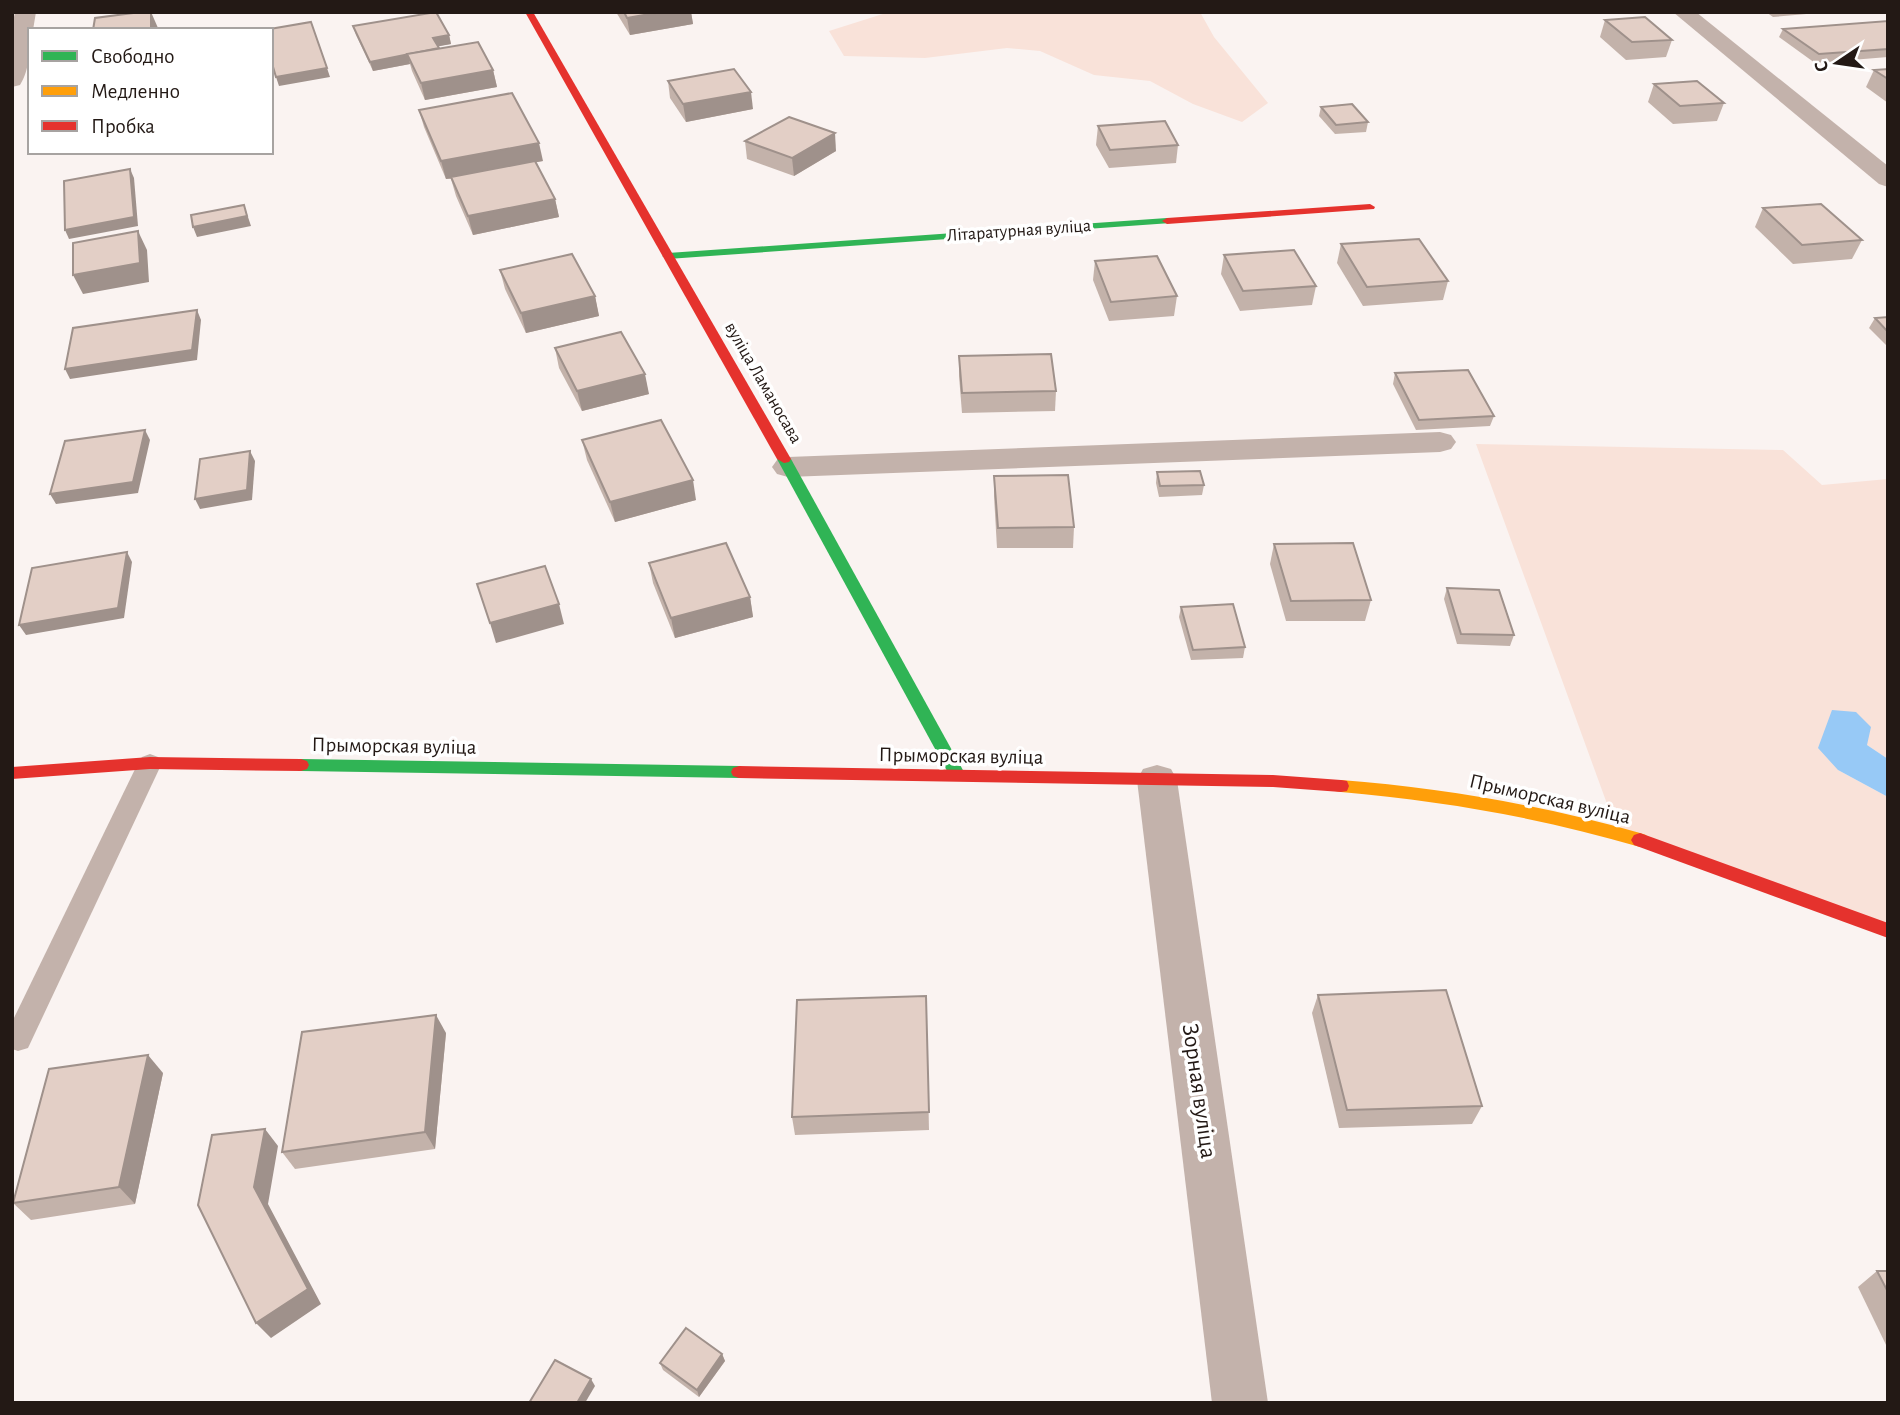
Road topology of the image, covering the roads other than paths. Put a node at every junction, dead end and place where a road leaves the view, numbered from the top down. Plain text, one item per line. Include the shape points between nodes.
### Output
1 (26, 12) edge
2 (529, 12) edge
3 (1683, 12) edge
4 (12, 79) edge
5 (1876, 161) edge
6 (1888, 179) edge
7 (1370, 207) dead end
8 (668, 256) junction
9 (1440, 442) dead end
10 (789, 467) junction
11 (150, 763) junction
12 (12, 773) edge
13 (958, 776) junction
14 (1157, 780) junction
15 (1888, 931) edge
16 (18, 1039) dead end
17 (1240, 1403) edge

1 - 4 street
2 - 8 street, вуліца Ламаносава
3 - 5 street
5 - 6 street
7 - 8 street, Літаратурная вуліца
8 - 10 street, вуліца Ламаносава
9 - 10 street
10 - 13 street, вуліца Ламаносава
11 - 12 street, Прыморская вуліца
11 - 13 street, Прыморская вуліца
11 - 16 lane
13 - 14 street, Прыморская вуліца
14 - 15 street, Прыморская вуліца via 1382,788 1500,804 1618,834
14 - 17 street, Зорная вуліца

